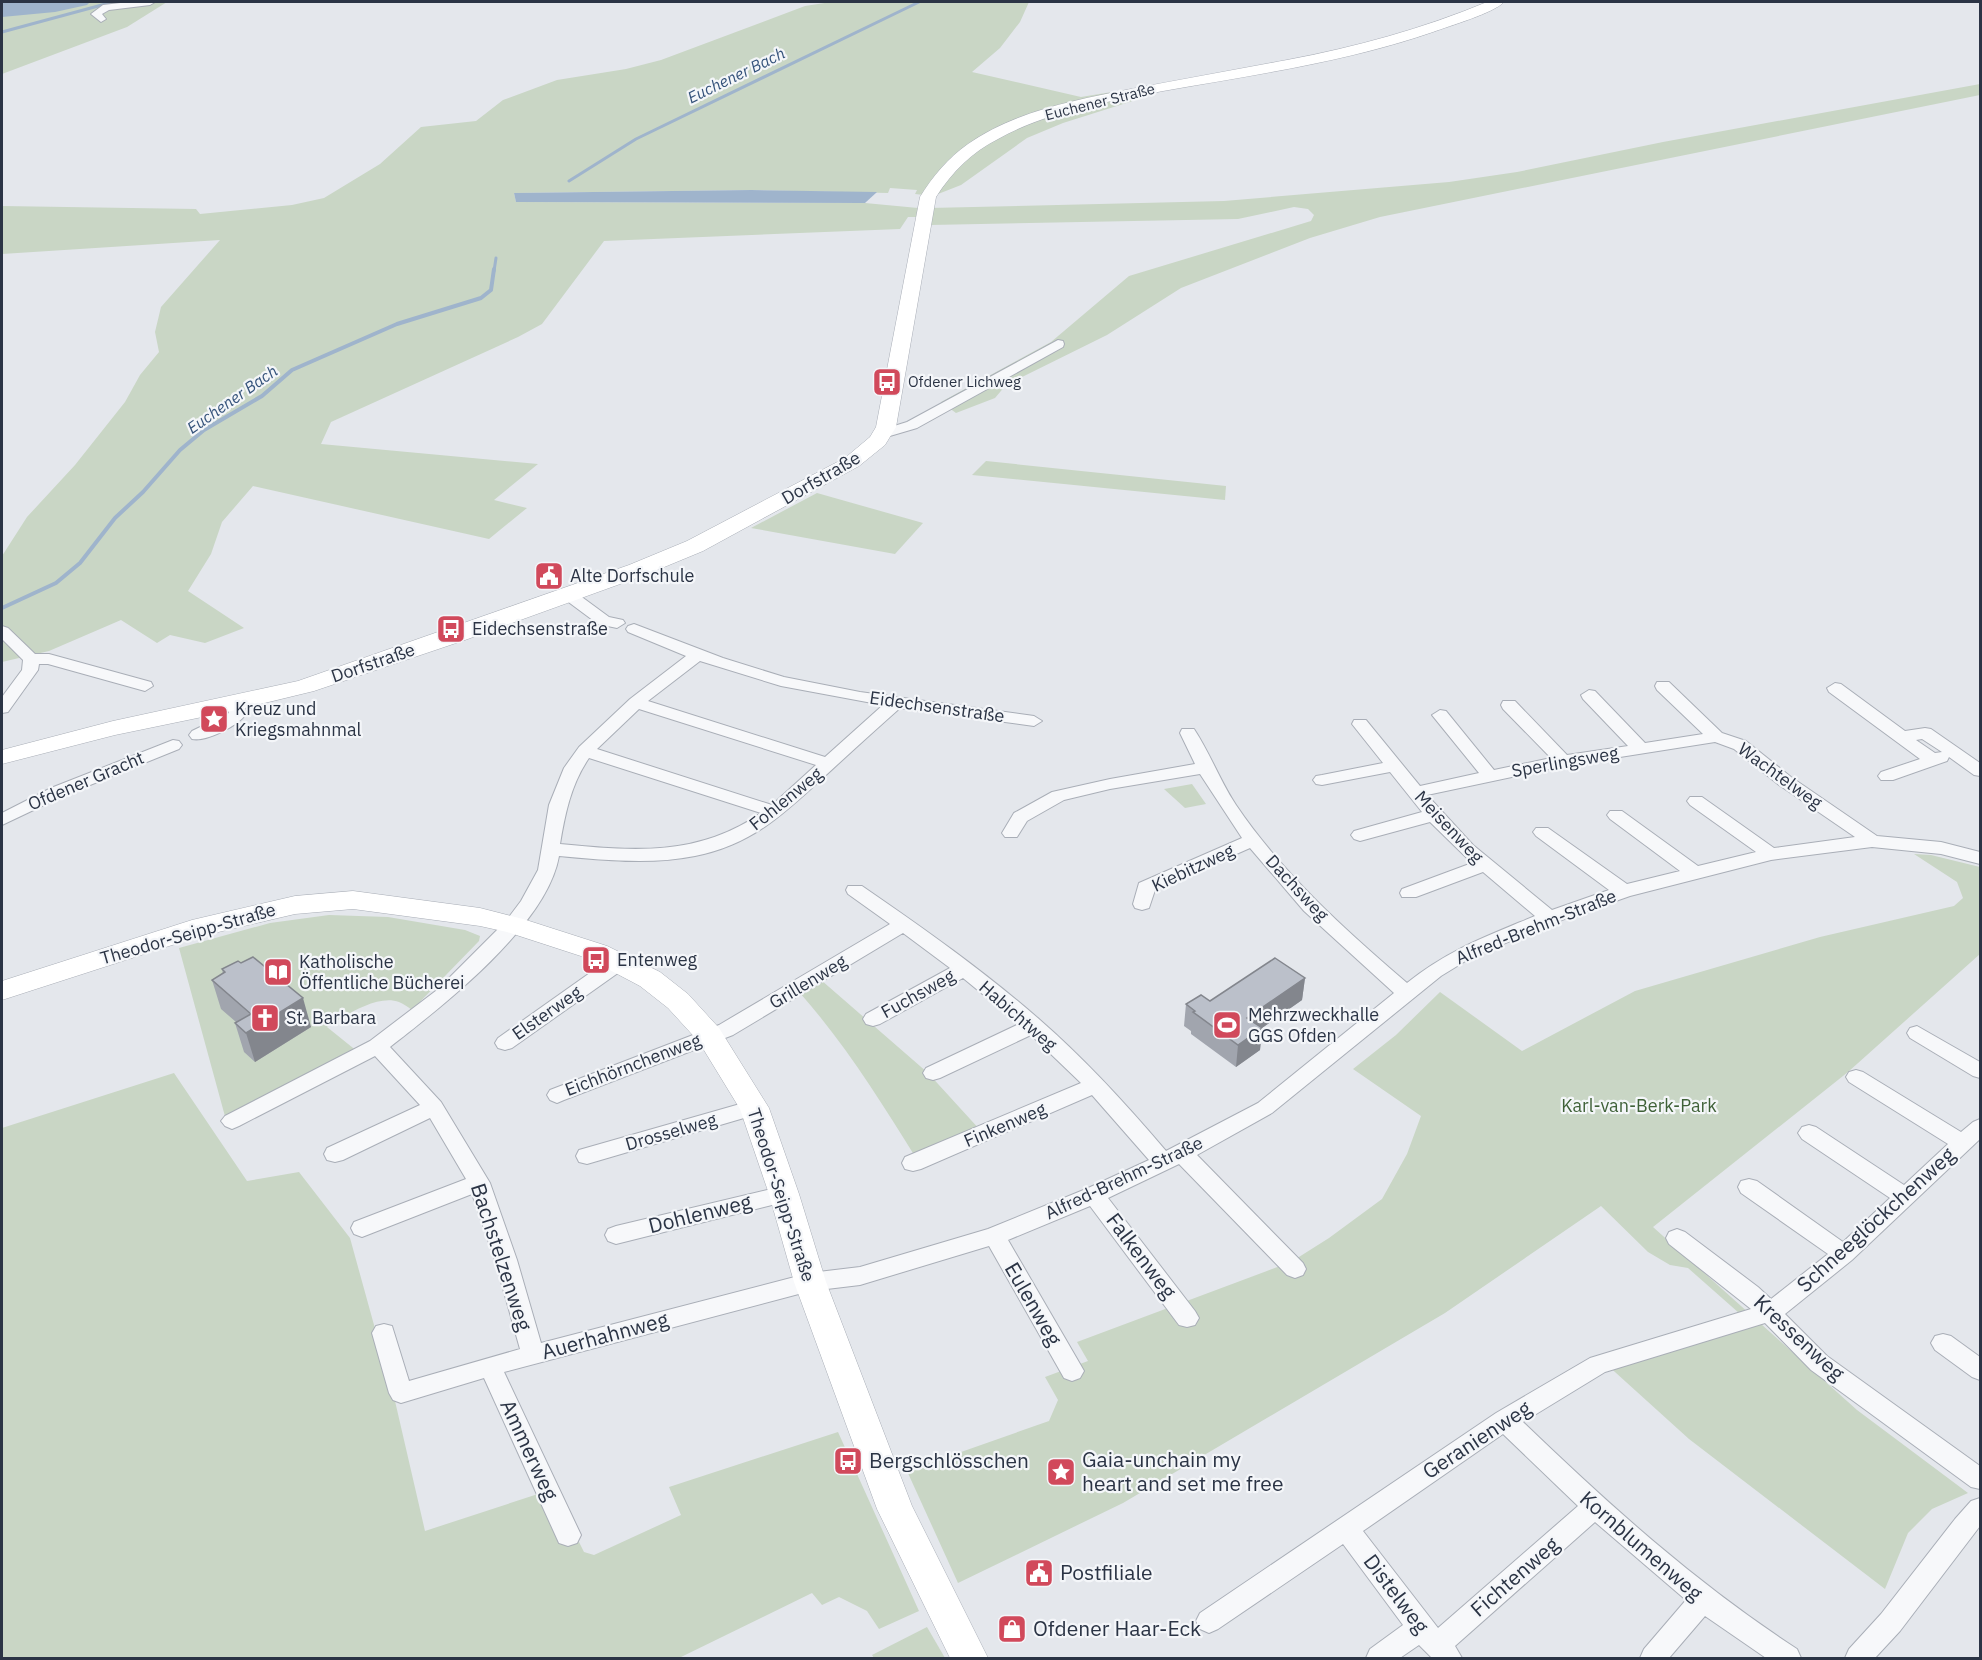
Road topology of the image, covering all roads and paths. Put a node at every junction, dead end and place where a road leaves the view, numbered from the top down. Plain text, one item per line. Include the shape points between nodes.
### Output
1 (150, 2) edge
2 (1497, 2) edge
3 (101, 19) dead end
4 (1058, 344) dead end
5 (893, 400) joint
6 (883, 434) junction
7 (570, 596) junction
8 (617, 623) dead end
9 (634, 629) dead end
10 (2, 631) edge
11 (697, 655) junction
12 (32, 659) junction
13 (145, 686) dead end
14 (1663, 686) dead end
15 (1835, 688) dead end
16 (1589, 695) dead end
17 (236, 703) junction
18 (636, 703) junction
19 (894, 703) junction
20 (1509, 705) dead end
21 (2, 708) edge
22 (1440, 715) dead end
23 (1034, 721) dead end
24 (1360, 724) dead end
25 (1188, 733) dead end
26 (198, 735) dead end
27 (1716, 737) junction
28 (1902, 737) junction
29 (173, 745) dead end
30 (1641, 749) junction
31 (585, 751) junction
32 (1953, 752) junction
33 (2, 757) edge
34 (1933, 760) junction
35 (1563, 761) junction
36 (829, 764) junction
37 (1395, 766) junction
38 (1205, 768) junction
39 (1980, 771) edge
40 (1490, 776) junction
41 (1887, 776) dead end
42 (1322, 780) dead end
43 (1416, 792) junction
44 (1696, 801) dead end
45 (775, 812) junction
46 (1434, 814) junction
47 (1616, 815) dead end
48 (2, 820) edge
49 (1542, 832) dead end
50 (1011, 833) dead end
51 (1360, 835) dead end
52 (1253, 840) junction
53 (1872, 842) junction
54 (549, 849) junction
55 (1771, 854) junction
56 (1980, 858) edge
57 (1483, 865) junction
58 (1694, 872) junction
59 (855, 890) dead end
60 (1623, 891) junction
61 (1409, 893) dead end
62 (1142, 904) dead end
63 (1550, 918) junction
64 (904, 924) junction
65 (513, 925) junction
66 (618, 963) junction
67 (963, 969) junction
68 (2, 991) edge
69 (1406, 993) junction
70 (873, 1020) dead end
71 (1034, 1026) junction
72 (1917, 1032) dead end
73 (709, 1035) junction
74 (505, 1043) dead end
75 (377, 1046) junction
76 (1980, 1071) edge
77 (933, 1073) dead end
78 (1857, 1077) dead end
79 (1096, 1085) junction
80 (557, 1095) dead end
81 (434, 1107) junction
82 (754, 1108) junction
83 (232, 1121) dead end
84 (1980, 1128) edge
85 (1809, 1133) dead end
86 (1963, 1143) junction
87 (335, 1154) dead end
88 (587, 1156) dead end
89 (1173, 1157) junction
90 (913, 1163) dead end
91 (479, 1183) junction
92 (1749, 1187) dead end
93 (784, 1194) junction
94 (1094, 1195) junction
95 (1904, 1196) junction
96 (362, 1228) dead end
97 (616, 1235) dead end
98 (994, 1236) junction
99 (1677, 1238) dead end
100 (1844, 1254) junction
101 (1295, 1269) dead end
102 (810, 1282) junction
103 (1771, 1312) junction
104 (1187, 1317) dead end
105 (384, 1333) dead end
106 (1943, 1343) dead end
107 (533, 1355) junction
108 (490, 1366) junction
109 (1980, 1370) edge
110 (1072, 1371) dead end
111 (1505, 1420) junction
112 (1980, 1479) edge
113 (1594, 1507) junction
114 (1976, 1523) edge
115 (1345, 1527) junction
116 (568, 1535) dead end
117 (1702, 1600) junction
118 (1209, 1621) dead end
119 (1435, 1644) edge
120 (969, 1659) edge
121 (1379, 1659) edge
122 (1653, 1659) edge
123 (1788, 1659) edge
124 (1858, 1659) edge

1 - 3 street via 106,7 96,14
2 - 5 main road, Euchener Straße via 1358,48 1109,98 1040,117 993,135 964,154 942,174 928,197
4 - 6 street, Dorfstraße via 912,425
5 - 6 main road, Dorfstraße
6 - 7 main road, Dorfstraße via 852,462 751,518 695,546
7 - 8 street via 604,621
7 - 17 main road, Dorfstraße via 306,686
9 - 11 street, Eidechsenstraße
10 - 12 street
11 - 18 street
11 - 19 street, Eidechsenstraße via 802,686
12 - 13 street via 49,659
12 - 21 street via 30,670
14 - 27 street, Wachtelweg
15 - 28 street
16 - 30 street
17 - 26 street via 235,717
17 - 33 main road, Dorfstraße via 113,728
18 - 31 street
18 - 36 street
19 - 23 street, Eidechsenstraße
19 - 36 street, Fohlenweg
20 - 35 street
22 - 40 street
24 - 37 street, Meisenweg
25 - 38 street, Dachsweg
27 - 30 street, Sperlingsweg
27 - 53 street, Wachtelweg via 1740,745
28 - 32 street via 1925,733
28 - 34 street
29 - 48 street, Ofdener Gracht via 57,792
30 - 35 street, Sperlingsweg
31 - 45 street
31 - 54 street via 573,768 558,805
32 - 34 street
32 - 39 street
34 - 41 street
35 - 40 street, Sperlingsweg
36 - 45 street, Fohlenweg
37 - 42 street
37 - 43 street, Meisenweg
38 - 50 street via 1058,796 1020,817
38 - 52 street, Dachsweg
40 - 43 street, Sperlingsweg
43 - 46 street, Meisenweg
44 - 55 street
45 - 54 street, Fohlenweg via 735,838 674,855
46 - 51 street
46 - 57 street, Meisenweg
47 - 58 street
49 - 60 street
52 - 62 street, Kiebitzweg via 1146,887
52 - 69 street, Dachsweg via 1313,908
53 - 55 street, Alfred-Brehm-Straße
53 - 56 street, Alfred-Brehm-Straße via 1941,848
54 - 65 street via 547,870
55 - 58 street, Alfred-Brehm-Straße
57 - 61 street
57 - 63 street, Meisenweg
58 - 60 street, Alfred-Brehm-Straße
59 - 64 street, Habichtweg
60 - 63 street, Alfred-Brehm-Straße
63 - 69 street, Alfred-Brehm-Straße via 1466,952
64 - 67 street, Habichtweg
64 - 73 street, Grillenweg via 726,1030
65 - 66 main road, Theodor-Seipp-Straße via 567,941
65 - 68 main road, Theodor-Seipp-Straße via 353,900 295,904 192,929
65 - 75 street via 444,995
66 - 73 main road, Theodor-Seipp-Straße via 650,979 678,1001
66 - 74 street, Elsterweg
67 - 70 street, Fuchsweg
67 - 71 street, Habichtweg
69 - 89 street, Alfred-Brehm-Straße via 1265,1108
71 - 77 street
71 - 79 street, Habichtweg
72 - 76 street
73 - 80 street, Eichhörnchenweg
73 - 82 main road, Theodor-Seipp-Straße
75 - 81 street, Bachstelzenweg
75 - 83 street
78 - 86 street
79 - 89 street, Habichtweg
79 - 90 street, Finkenweg
81 - 87 street
81 - 91 street, Bachstelzenweg
82 - 88 street, Drosselweg
82 - 93 main road, Theodor-Seipp-Straße
84 - 86 street, Schneeglöckchenweg
85 - 95 street
86 - 95 street, Schneeglöckchenweg
89 - 94 street, Alfred-Brehm-Straße
89 - 101 street, Habichtweg
91 - 96 street
91 - 107 street, Bachstelzenweg
92 - 100 street
93 - 97 street, Dohlenweg
93 - 102 main road, Theodor-Seipp-Straße
94 - 98 street, Alfred-Brehm-Straße
94 - 104 street, Falkenweg
95 - 100 street, Schneeglöckchenweg
98 - 102 street, Alfred-Brehm-Straße via 860,1276
98 - 110 street, Eulenweg
99 - 103 street, Kressenweg
100 - 103 street, Schneeglöckchenweg
102 - 107 street, Auerhahnweg
102 - 120 main road, Theodor-Seipp-Straße via 898,1517
103 - 111 street, Geranienweg via 1598,1365
103 - 112 street, Kressenweg via 1819,1363
105 - 108 street, Auerhahnweg via 401,1393
106 - 109 street
107 - 108 street, Auerhahnweg
108 - 116 street, Ammerweg
111 - 113 street, Kornblumenweg
111 - 115 street, Geranienweg
113 - 117 street, Kornblumenweg
113 - 119 street, Fichtenweg
114 - 124 street
115 - 118 street, Geranienweg
115 - 119 street, Distelweg
117 - 122 street
117 - 123 street, Kornblumenweg
119 - 121 street, Fichtenweg

